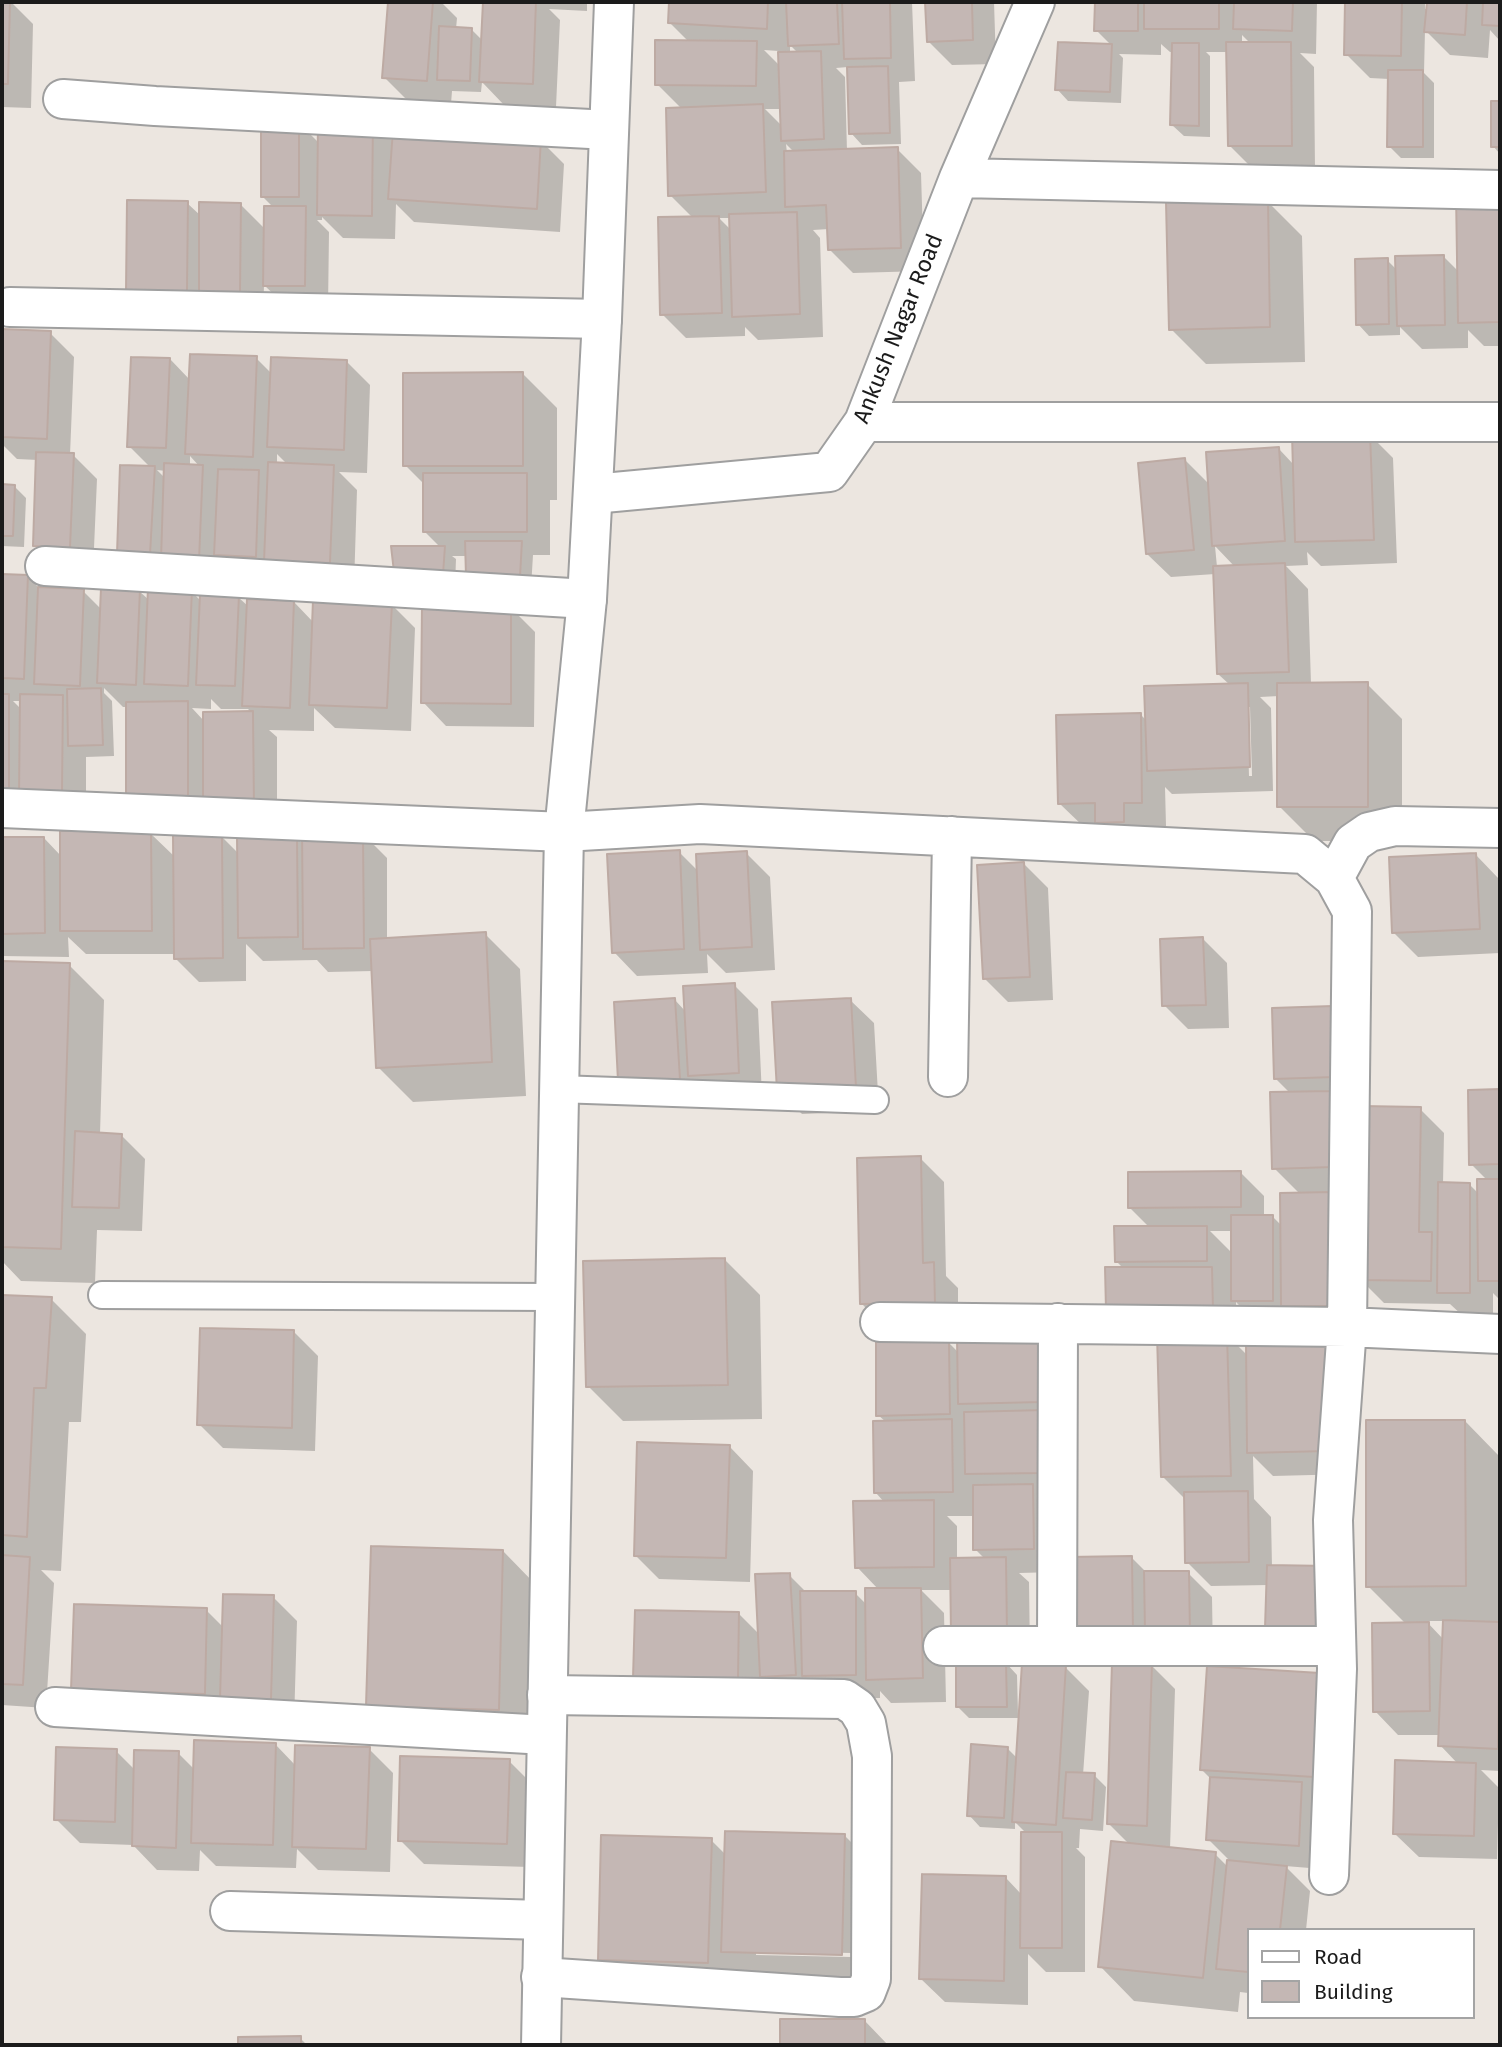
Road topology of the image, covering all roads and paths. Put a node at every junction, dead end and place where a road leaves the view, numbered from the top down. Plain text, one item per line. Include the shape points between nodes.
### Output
1 (614, 2) edge
2 (1035, 2) edge
3 (63, 99) dead end
4 (609, 130) junction
5 (959, 178) junction
6 (1500, 190) edge
7 (10, 307) dead end
8 (602, 319) junction
9 (864, 422) junction
10 (1500, 422) edge
11 (593, 494) junction
12 (45, 566) dead end
13 (587, 599) junction
14 (2, 808) edge
15 (1500, 828) edge
16 (564, 832) junction
17 (952, 836) junction
18 (1334, 878) junction
19 (948, 1077) dead end
20 (558, 1089) junction
21 (875, 1100) dead end
22 (102, 1295) dead end
23 (554, 1297) junction
24 (880, 1322) dead end
25 (1058, 1323) junction
26 (1347, 1327) junction
27 (1500, 1334) edge
28 (943, 1646) dead end
29 (1057, 1646) junction
30 (1336, 1646) junction
31 (547, 1695) junction
32 (55, 1707) dead end
33 (546, 1735) junction
34 (1329, 1875) dead end
35 (230, 1911) dead end
36 (542, 1920) junction
37 (541, 1977) junction
38 (541, 2045) edge

1 - 4 street
2 - 5 street, Ankush Nagar Road
3 - 4 street
4 - 8 street
5 - 6 street
5 - 9 street, Ankush Nagar Road
7 - 8 street
8 - 11 street
9 - 10 street
9 - 11 street, Ankush Nagar Road via 829,472
11 - 13 street
12 - 13 street
13 - 16 street
14 - 16 street
15 - 18 street via 1395,826 1369,832 1353,843
16 - 17 street via 700,824
16 - 20 street
17 - 18 street via 1306,854
17 - 19 street
18 - 26 street via 1352,911
20 - 21 lane
20 - 23 street
22 - 23 lane
23 - 31 street
24 - 25 street
25 - 26 street
25 - 29 street
26 - 27 street
26 - 30 street via 1333,1520
28 - 29 street
29 - 30 street
30 - 34 street
31 - 33 street
31 - 37 street via 844,1699 857,1708 866,1723 872,1756 871,1979 866,1992 840,1997
32 - 33 street
33 - 36 street
35 - 36 street
36 - 37 street
37 - 38 street

